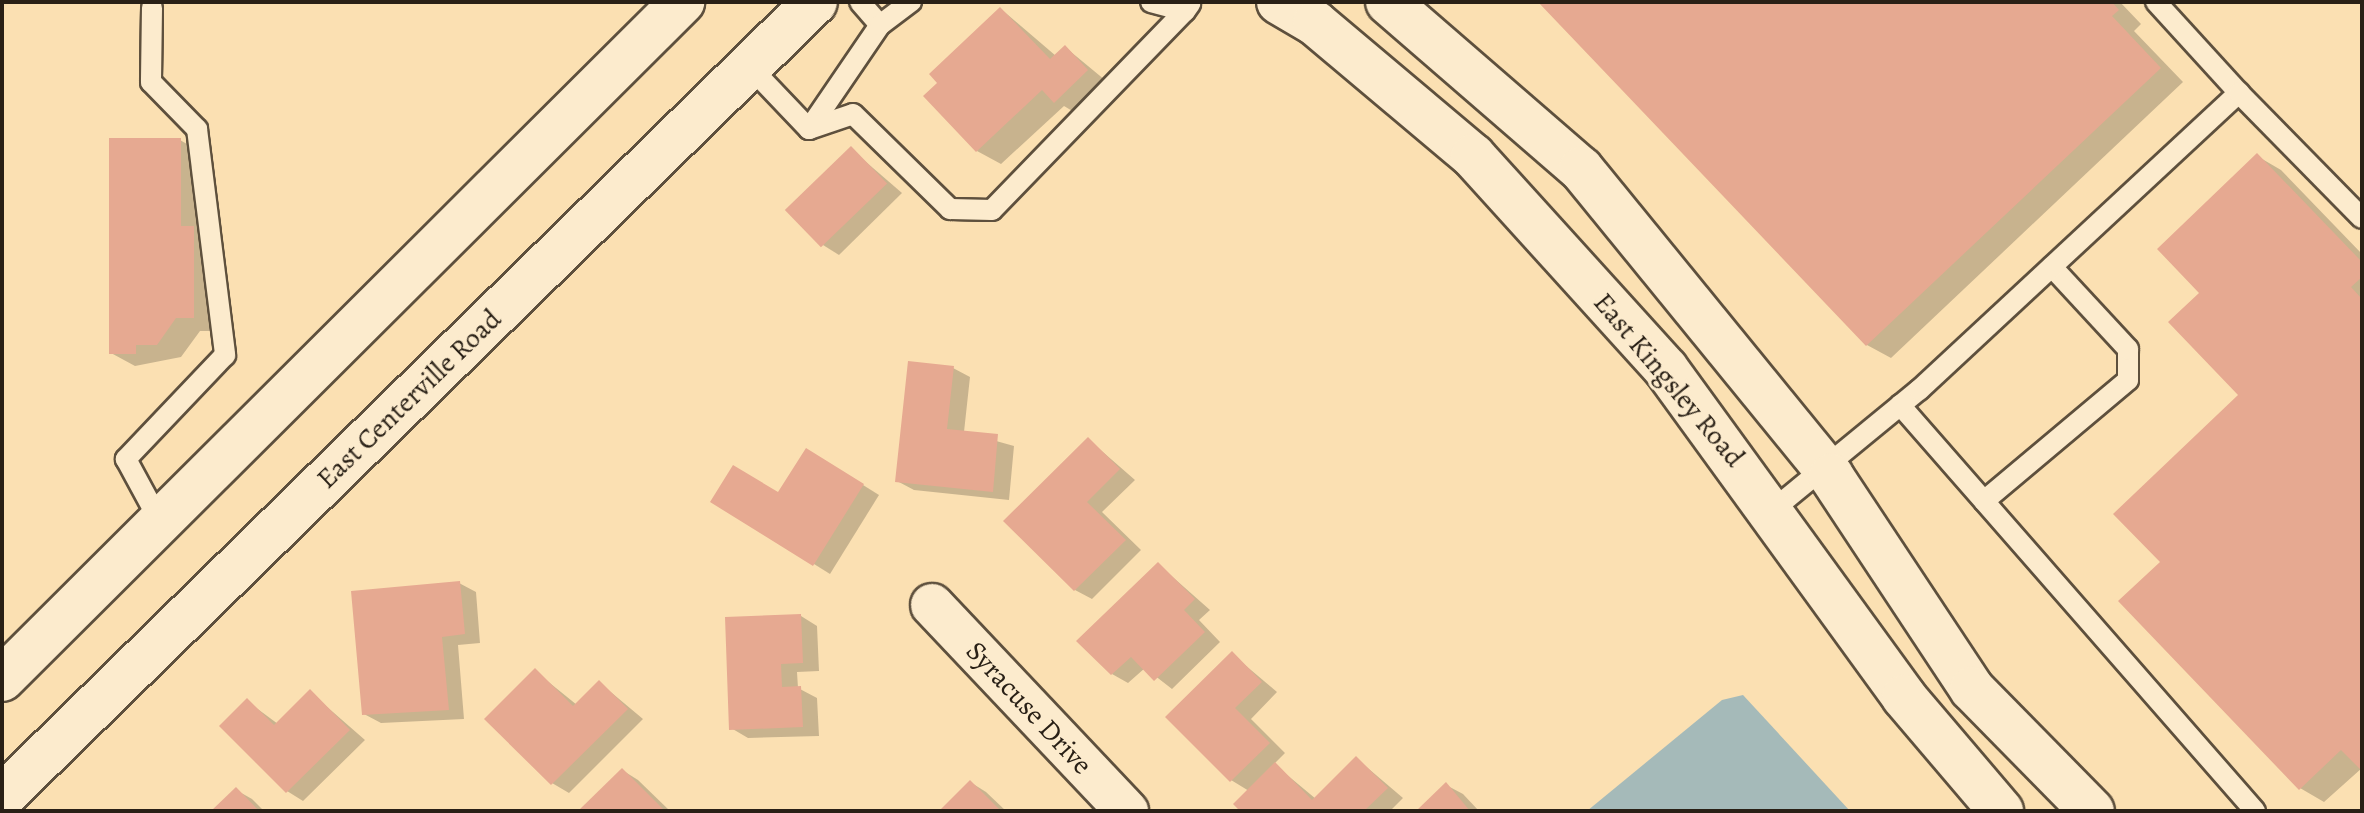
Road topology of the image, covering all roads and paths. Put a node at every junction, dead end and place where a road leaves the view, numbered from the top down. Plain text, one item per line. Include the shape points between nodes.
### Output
1 (682, 2) edge
2 (815, 2) edge
3 (860, 2) edge
4 (911, 2) edge
5 (1151, 2) edge
6 (1279, 2) edge
7 (1388, 2) edge
8 (2156, 2) edge
9 (1189, 6) edge
10 (152, 8) dead end
11 (880, 25) junction
12 (749, 66) junction
13 (2239, 93) junction
14 (809, 129) junction
15 (2362, 218) edge
16 (2052, 267) junction
17 (1900, 405) junction
18 (1825, 469) junction
19 (1984, 501) junction
20 (1774, 509) junction
21 (160, 522) junction
22 (932, 605) dead end
23 (2, 679) edge
24 (2, 797) edge
25 (1127, 811) edge
26 (2001, 811) edge
27 (2092, 811) edge
28 (2255, 811) edge

1 - 21 main road
2 - 12 main road, East Centerville Road
3 - 11 lane
4 - 11 lane
5 - 9 lane
6 - 20 main road, East Kingsley Road via 1315,23 1473,156 1666,369
7 - 18 main road via 1581,169
8 - 13 lane
9 - 14 lane via 992,210 950,209 853,114
10 - 21 lane via 151,82 197,129 225,355 126,459
11 - 14 lane
12 - 14 lane
12 - 24 main road, East Centerville Road
13 - 15 lane
13 - 16 lane
16 - 17 lane
16 - 19 lane via 2128,349 2128,380
17 - 18 lane
17 - 19 lane
18 - 20 lane
18 - 27 main road via 1972,689
19 - 28 lane
20 - 26 main road, East Kingsley Road via 1904,697
21 - 23 main road
22 - 25 street, Syracuse Drive

